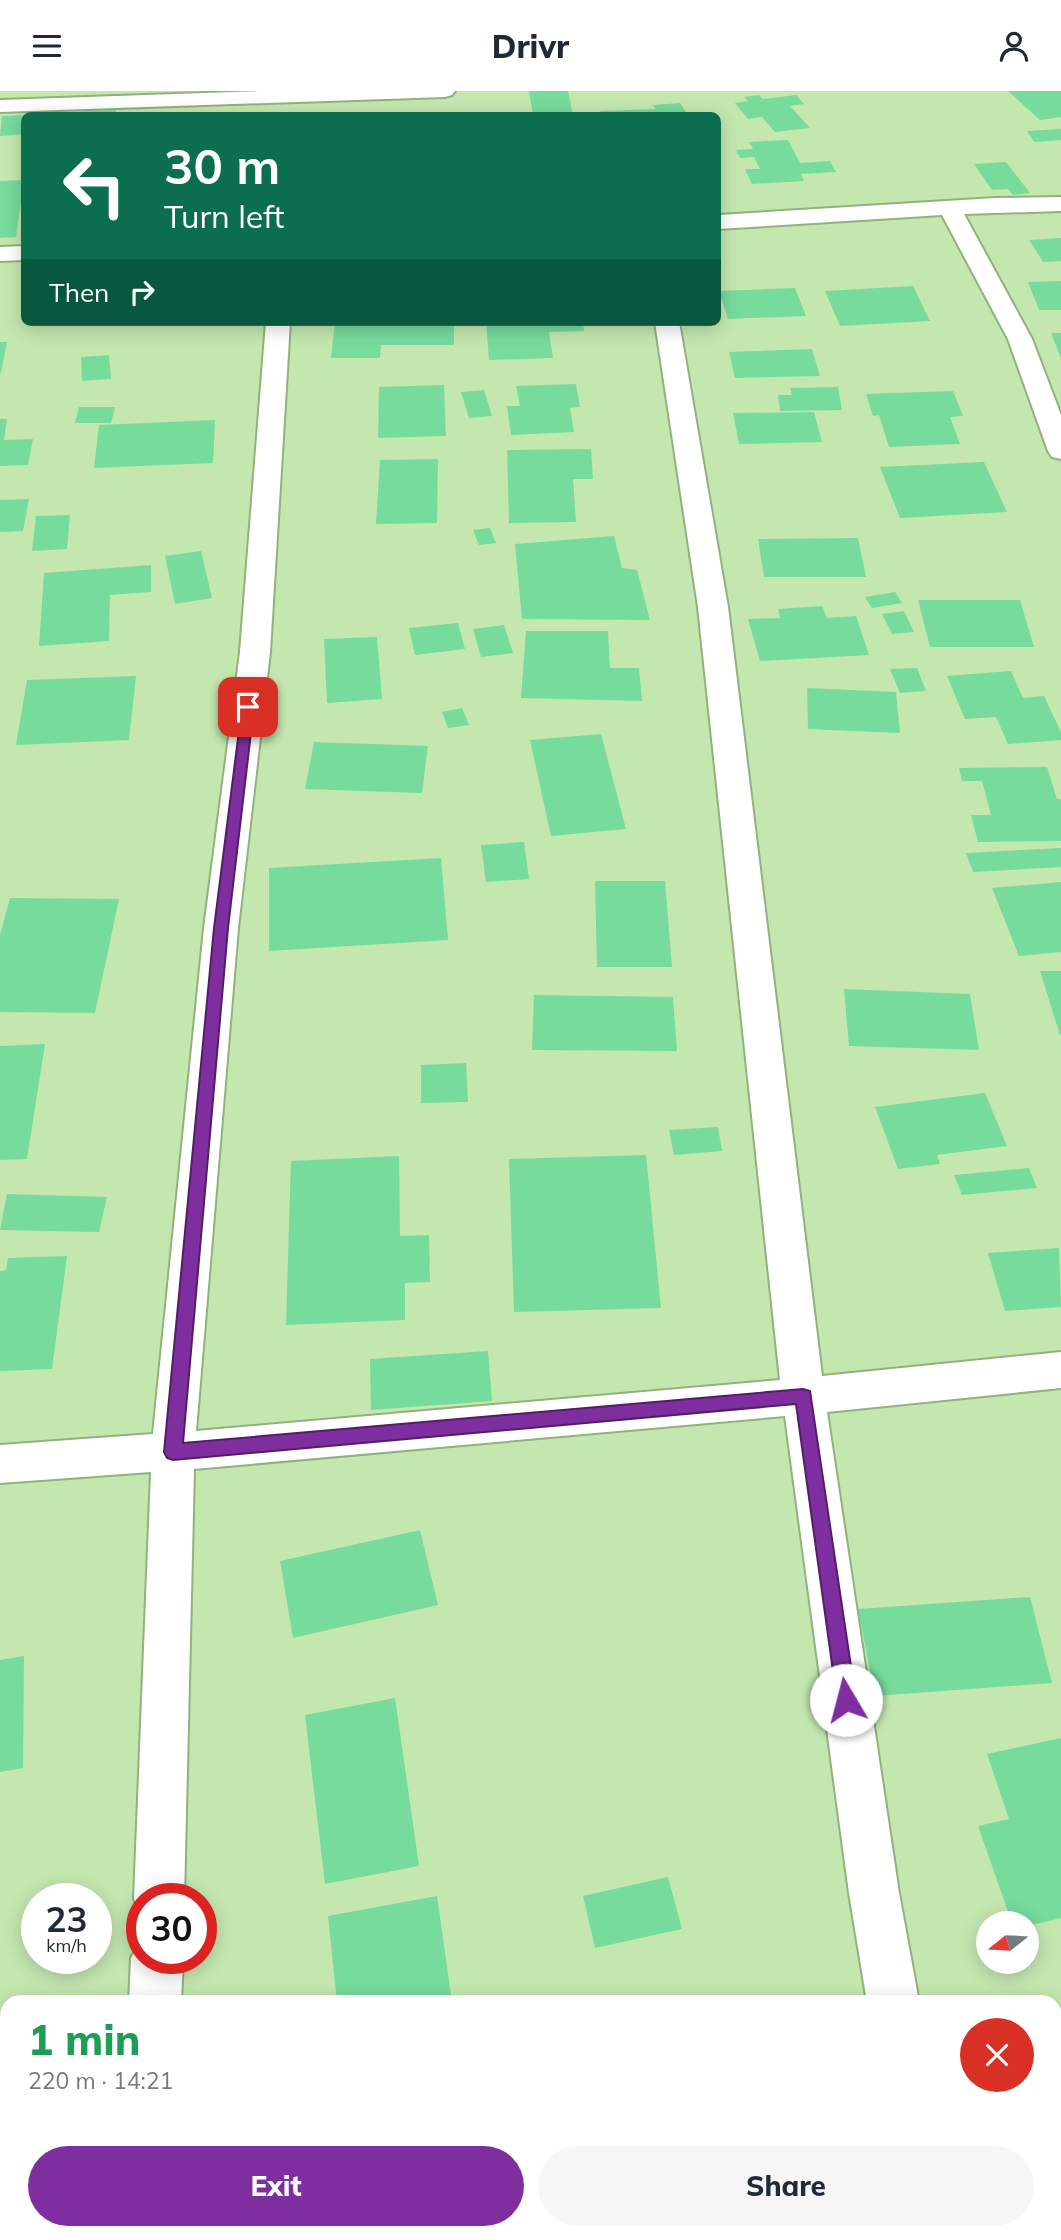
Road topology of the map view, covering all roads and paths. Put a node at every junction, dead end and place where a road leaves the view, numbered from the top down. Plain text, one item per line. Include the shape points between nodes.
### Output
1 (445, 91) edge
2 (296, 94) edge
3 (0, 106) edge
4 (1061, 204) edge
5 (951, 209) junction
6 (721, 222) edge
7 (21, 253) edge
8 (0, 254) edge
9 (278, 326) edge
10 (668, 326) edge
11 (1061, 451) edge
12 (1061, 1370) edge
13 (803, 1396) junction
14 (173, 1452) junction
15 (0, 1464) edge
16 (160, 1883) edge
17 (156, 1974) edge
18 (155, 1995) edge
19 (892, 1995) edge

1 - 2 street
2 - 3 street
4 - 5 street
5 - 6 street
5 - 11 street via 1020,339
7 - 8 street
9 - 14 street via 255,652 221,928
10 - 13 street via 713,607
12 - 13 street
13 - 14 street
13 - 19 street
14 - 15 street
14 - 16 street
17 - 18 street

